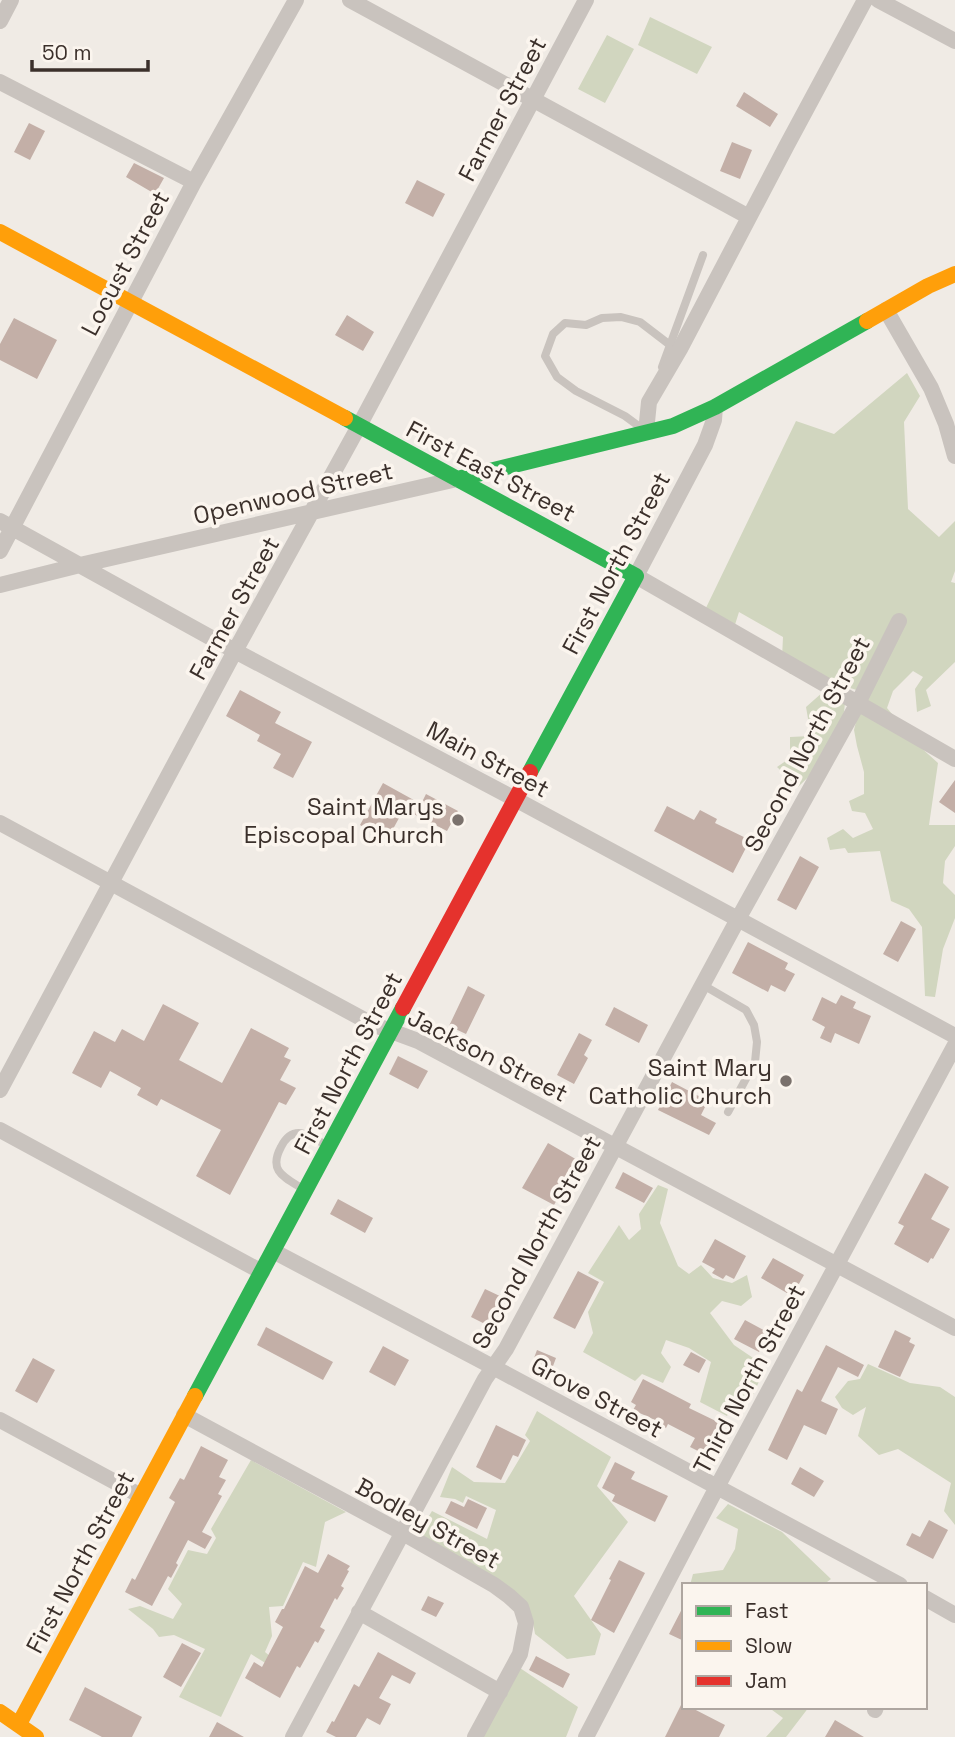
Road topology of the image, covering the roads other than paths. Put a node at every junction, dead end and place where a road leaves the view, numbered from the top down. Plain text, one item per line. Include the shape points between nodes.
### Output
1 (11, 0) edge
2 (296, 0) edge
3 (349, 0) edge
4 (586, 0) edge
5 (865, 0) edge
6 (878, 0) edge
7 (0, 21) edge
8 (955, 41) edge
9 (0, 82) edge
10 (533, 98) junction
11 (194, 182) junction
12 (749, 217) junction
13 (0, 232) edge
14 (703, 255) dead end
15 (955, 274) edge
16 (130, 302) junction
17 (886, 310) junction
18 (670, 345) junction
19 (649, 402) junction
20 (715, 407) junction
21 (359, 426) junction
22 (646, 432) junction
23 (955, 456) edge
24 (457, 479) junction
25 (312, 513) junction
26 (6, 525) edge
27 (0, 551) edge
28 (80, 565) junction
29 (636, 576) junction
30 (0, 585) edge
31 (899, 621) dead end
32 (235, 651) junction
33 (858, 703) junction
34 (955, 759) edge
35 (514, 799) junction
36 (0, 823) edge
37 (112, 883) junction
38 (738, 919) junction
39 (703, 985) junction
40 (391, 1031) junction
41 (955, 1036) edge
42 (955, 1045) edge
43 (0, 1090) edge
44 (728, 1112) dead end
45 (0, 1130) edge
46 (615, 1146) junction
47 (329, 1147) junction
48 (306, 1190) junction
49 (273, 1251) junction
50 (836, 1264) junction
51 (262, 1272) junction
52 (955, 1328) edge
53 (494, 1367) junction
54 (184, 1415) junction
55 (0, 1420) edge
56 (717, 1487) junction
57 (141, 1496) junction
58 (403, 1533) junction
59 (896, 1583) edge
60 (928, 1605) edge
61 (953, 1608) edge
62 (359, 1612) junction
63 (500, 1692) junction
64 (0, 1712) edge
65 (15, 1731) edge
66 (36, 1737) edge
67 (292, 1737) edge
68 (475, 1737) edge
69 (586, 1737) edge

1 - 7 street
2 - 11 street, Locust Street
3 - 10 street
4 - 10 street, Farmer Street
5 - 12 street
6 - 8 street
9 - 11 street
10 - 12 street
10 - 21 street, Farmer Street
11 - 16 street, Locust Street
12 - 19 street
13 - 16 street, First East Street
14 - 18 lane
15 - 17 street, Openwood Street
16 - 21 street, First East Street
16 - 26 street, Locust Street
17 - 20 street, Openwood Street
17 - 23 street via 931,388
18 - 19 lane
18 - 22 lane via 640,322 602,318 586,325 565,323 553,334 545,356 557,377
19 - 22 street
20 - 22 street, Openwood Street via 673,426
20 - 29 street, First North Street via 705,445
21 - 24 street, First East Street
21 - 25 street, Farmer Street
22 - 24 street, Openwood Street
24 - 25 street, Openwood Street
24 - 29 street, First East Street
25 - 28 street, Openwood Street
25 - 32 street, Farmer Street
26 - 27 street, Locust Street
26 - 28 street, Main Street
28 - 30 street, Openwood Street
28 - 32 street, Main Street
29 - 33 street, First East Street
29 - 35 street, First North Street
31 - 33 street, Second North Street
32 - 35 street, Main Street
32 - 37 street, Farmer Street
33 - 34 street, First East Street
33 - 38 street, Second North Street
35 - 38 street, Main Street
35 - 40 street, First North Street
36 - 37 street, Jackson Street
37 - 40 street, Jackson Street
37 - 43 street, Farmer Street
38 - 39 street, Second North Street
38 - 41 street, Main Street
39 - 44 lane via 746,1010 754,1025 755,1062
39 - 46 street, Second North Street
40 - 46 street, Jackson Street
40 - 47 street, First North Street
42 - 50 street, Third North Street
45 - 51 street
46 - 50 street, Jackson Street
46 - 53 street, Second North Street
47 - 48 street, First North Street
47 - 48 lane via 301,1133 284,1140 275,1165 289,1181
48 - 49 street, First North Street
49 - 51 street, First North Street
49 - 53 street, Grove Street
50 - 52 street, Jackson Street
50 - 56 street, Third North Street
51 - 54 street, First North Street
53 - 56 street, Grove Street
53 - 58 street, Second North Street
54 - 57 street, First North Street
54 - 58 street, Bodley Street
55 - 57 street
56 - 59 street, Grove Street
56 - 69 street, Third North Street
57 - 65 street, First North Street
58 - 62 street, Second North Street
58 - 63 street, Bodley Street via 494,1585 521,1607 525,1636
60 - 61 street
62 - 63 street
62 - 67 street, Second North Street
63 - 68 street, Bodley Street
64 - 65 street
65 - 66 street

